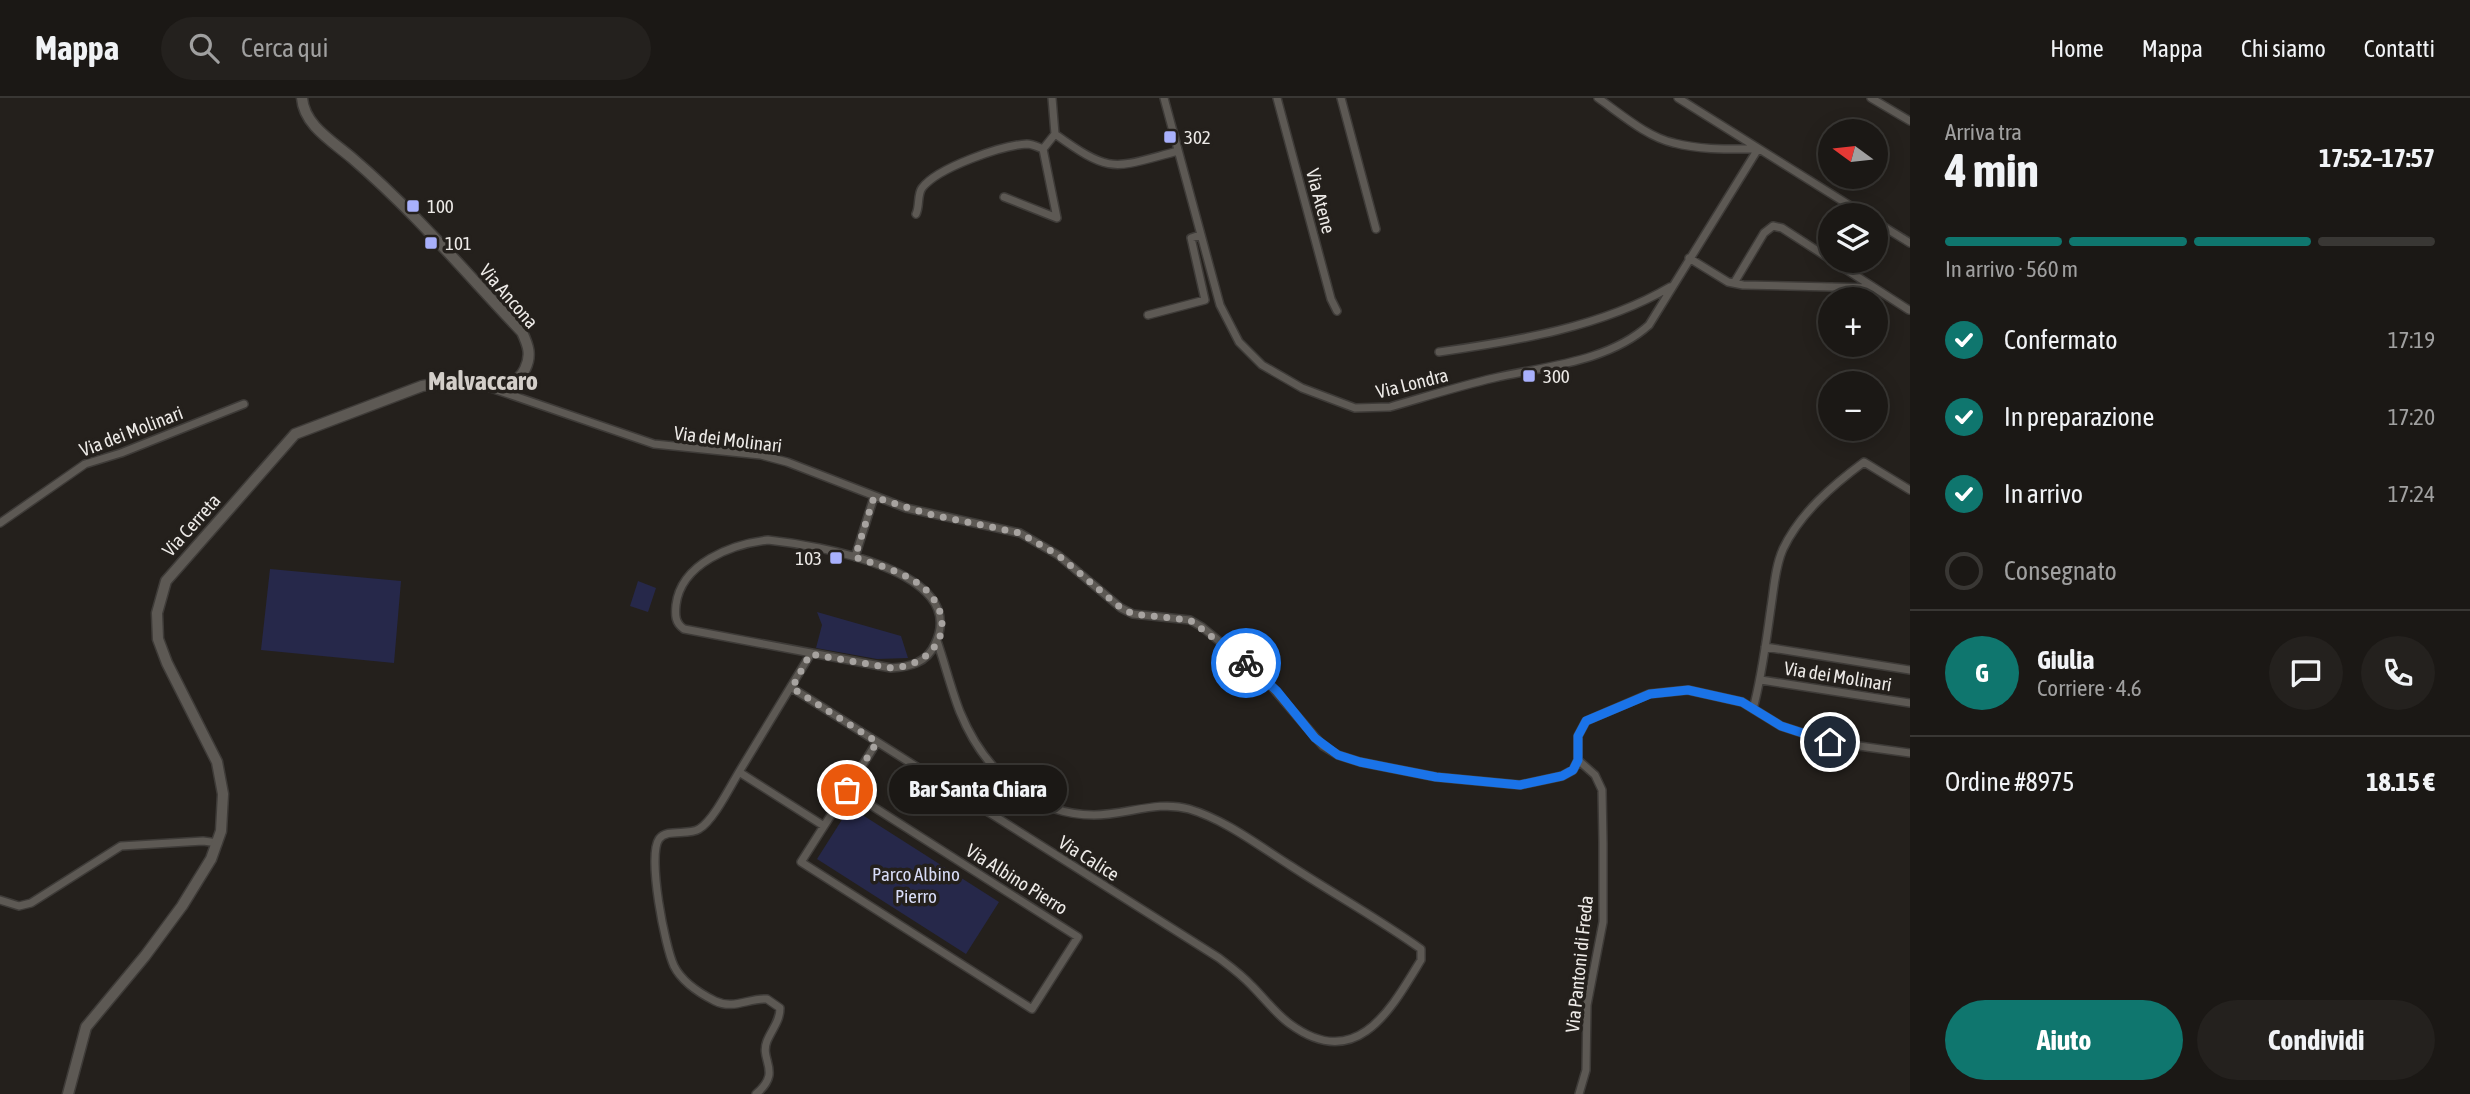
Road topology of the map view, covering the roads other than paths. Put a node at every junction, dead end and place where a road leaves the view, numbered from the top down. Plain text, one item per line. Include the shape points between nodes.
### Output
1 (302, 98) edge
2 (1052, 98) edge
3 (1164, 98) edge
4 (1277, 98) edge
5 (1341, 98) edge
6 (1598, 98) edge
7 (1678, 98) edge
8 (1871, 98) edge
9 (1910, 121) edge
10 (1055, 134) junction
11 (1043, 149) junction
12 (1758, 149) junction
13 (1178, 151) junction
14 (1004, 197) dead end
15 (1846, 203) edge
16 (916, 214) dead end
17 (1376, 229) dead end
18 (1888, 229) edge
19 (1200, 235) junction
20 (1910, 243) edge
21 (1818, 251) edge
22 (1689, 258) junction
23 (1852, 273) edge
24 (1734, 284) junction
25 (1674, 285) junction
26 (1839, 287) edge
27 (1872, 287) edge
28 (1888, 297) edge
29 (1909, 310) edge
30 (1337, 311) dead end
31 (1148, 315) dead end
32 (1439, 352) dead end
33 (485, 386) junction
34 (244, 404) dead end
35 (1910, 490) edge
36 (874, 497) junction
37 (0, 523) edge
38 (855, 557) junction
39 (937, 641) junction
40 (1765, 647) junction
41 (810, 654) junction
42 (1910, 670) edge
43 (1760, 680) junction
44 (792, 688) junction
45 (1910, 703) edge
46 (1753, 709) junction
47 (877, 742) junction
48 (1910, 753) edge
49 (1578, 760) junction
50 (739, 772) junction
51 (847, 790) junction
52 (824, 826) junction
53 (218, 843) junction
54 (0, 900) edge
55 (68, 1094) edge
56 (756, 1094) edge
57 (1579, 1094) edge

1 - 33 street, Via Ancona via 303,110 313,125 395,194 522,332 529,361 521,376
2 - 10 street
3 - 13 street, Via Londra
4 - 30 street, Via Atene
5 - 17 street
6 - 12 street via 1674,143
7 - 12 street
8 - 9 street
10 - 11 street
10 - 13 street via 1083,155 1117,167
11 - 14 street via 1057,218
11 - 16 street via 1030,144 971,158 920,190
12 - 15 street
12 - 22 street, Via Londra
13 - 19 street, Via Londra
18 - 20 street
19 - 25 street, Via Londra via 1220,305 1249,354 1302,388 1364,409 1390,407 1619,347 1648,325
19 - 31 street via 1191,238 1205,300
21 - 24 street via 1773,226 1764,233
22 - 24 street
22 - 25 street, Via Londra
23 - 27 street
24 - 26 street
25 - 32 street via 1646,301 1584,323
28 - 29 street
33 - 36 street, Via dei Molinari via 654,444 787,462
33 - 53 street, Via Cerreta via 454,382 422,386 295,435 166,581 157,613 158,639 219,769 223,806
34 - 37 street, Via dei Molinari via 85,464
35 - 40 street, Via dei Molinari via 1864,462 1809,512 1783,550
36 - 38 street
36 - 49 street, Via dei Molinari via 928,514 1020,533 1058,555 1121,608 1133,614 1190,620 1264,678 1315,738 1338,755 1436,777 1520,785 1562,776 1573,770
38 - 39 street via 906,576 929,593 941,623
38 - 41 street via 793,542 745,542 706,561 681,587 676,618 684,629
39 - 41 street via 927,657 901,668
39 - 47 street, Via Calice via 960,711 980,751 1004,780 1048,807 1095,815 1152,807 1188,809 1244,837 1421,949 1423,956 1392,1009 1358,1036 1315,1038 1289,1024 1236,971
40 - 42 street, Via dei Molinari
40 - 43 street, Via dei Molinari
41 - 44 street
43 - 45 street, Via dei Molinari
43 - 46 street, Via dei Molinari
44 - 47 street, Via Calice
44 - 50 street
46 - 48 street via 1781,726 1830,742
46 - 49 street via 1742,702 1688,690 1650,694 1586,721 1578,736
47 - 51 street
49 - 57 street, Via Pantoni di Freda via 1595,775 1602,790 1603,843 1603,922 1587,1005 1586,1070
50 - 52 street
50 - 56 street via 705,825 659,839 654,869 670,955 684,980 722,1004 767,999 780,1008 766,1044 769,1078
51 - 52 street, Via Albino Pierro
51 - 52 street, Via Albino Pierro via 1078,937 1032,1009 801,862
53 - 54 street via 125,845 32,903 19,906
53 - 55 street, Via Cerreta via 172,921 86,1027

